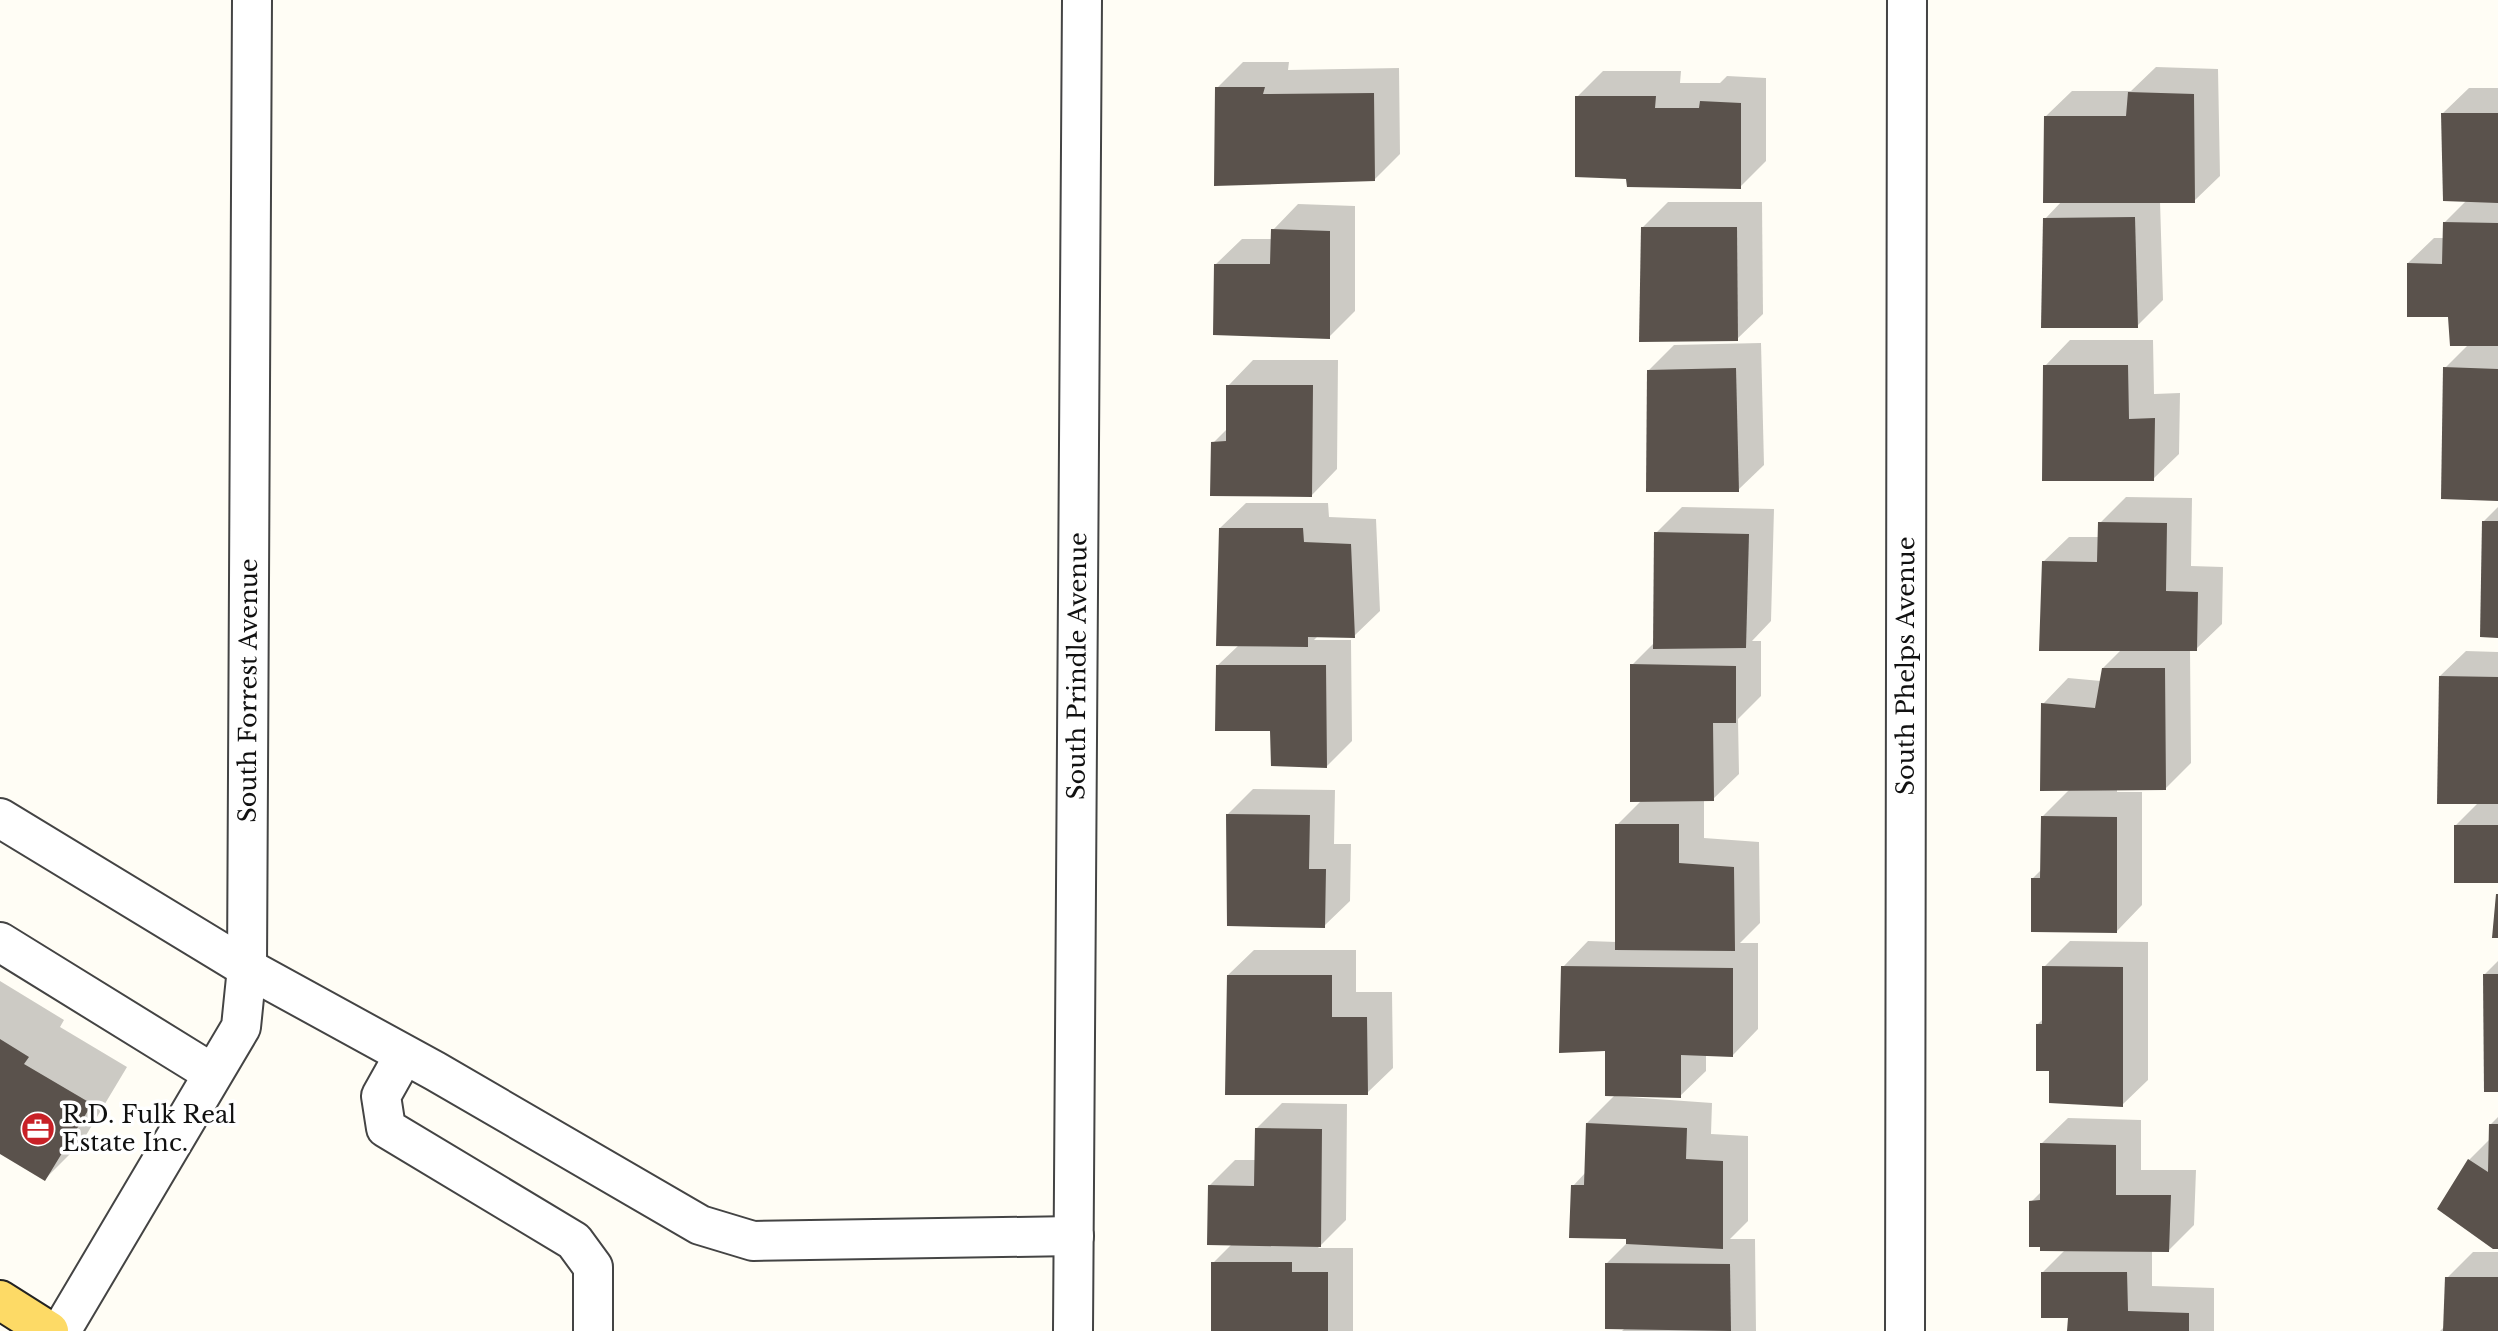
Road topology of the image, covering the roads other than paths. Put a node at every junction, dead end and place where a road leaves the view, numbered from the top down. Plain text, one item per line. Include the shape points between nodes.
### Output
1 (252, 0) edge
2 (1082, 0) edge
3 (1907, 0) edge
4 (0, 818) edge
5 (0, 942) edge
6 (247, 968) junction
7 (404, 1055) junction
8 (212, 1073) junction
9 (1073, 1236) junction
10 (0, 1300) edge
11 (49, 1331) edge
12 (61, 1331) edge
13 (593, 1331) edge
14 (1073, 1331) edge
15 (1905, 1331) edge

1 - 6 street, South Forrest Avenue
2 - 9 street, South Prindle Avenue
3 - 15 street, South Phelps Avenue
4 - 6 street
5 - 8 street
6 - 7 street
6 - 8 street, South Forrest Avenue via 241,1027
7 - 9 street via 700,1225 753,1241
7 - 13 street via 381,1096 386,1128 574,1241 593,1267
8 - 12 street, South Forrest Avenue
9 - 14 street, South Prindle Avenue
10 - 11 main road

